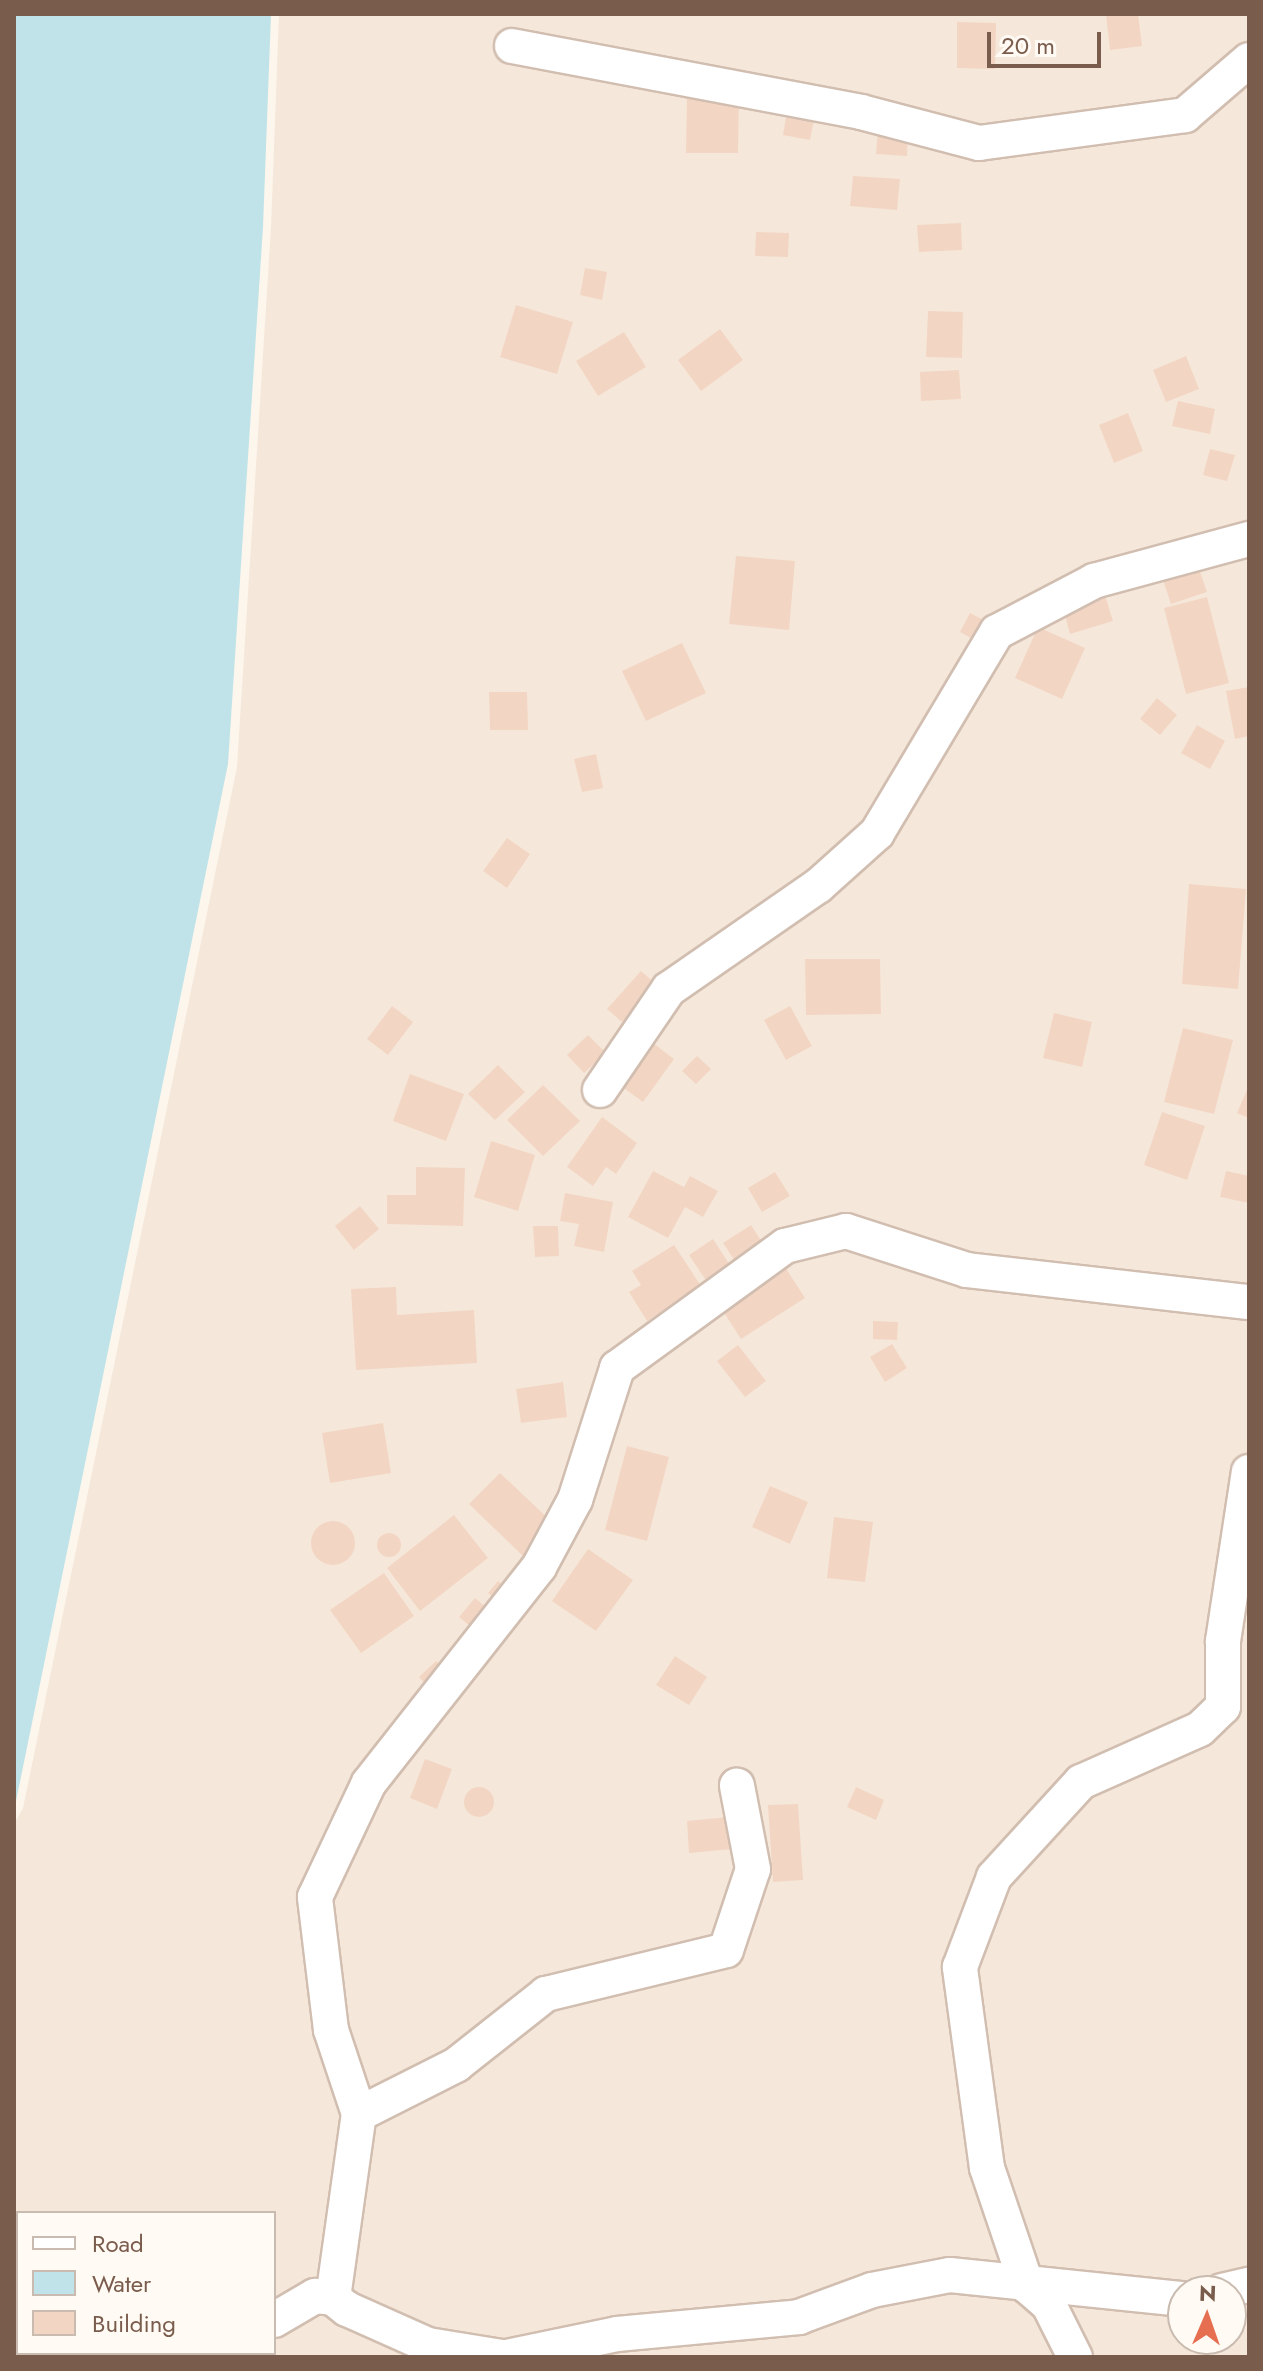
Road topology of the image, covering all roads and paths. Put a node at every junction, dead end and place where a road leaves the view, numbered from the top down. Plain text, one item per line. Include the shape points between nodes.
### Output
1 (512, 46) dead end
2 (1249, 60) edge
3 (1249, 539) edge
4 (600, 1090) dead end
5 (1249, 1302) edge
6 (1249, 1472) edge
7 (737, 1786) dead end
8 (359, 2114) junction
9 (1027, 2286) junction
10 (333, 2298) junction
11 (1167, 2298) edge
12 (276, 2319) edge
13 (504, 2357) edge
14 (1075, 2357) edge

1 - 2 street via 845,109 979,143 1185,115
3 - 4 street via 1094,581 997,632 877,833 818,886 669,989
5 - 8 street via 967,1270 846,1231 785,1246 617,1368 575,1500 539,1567 369,1783 315,1897 331,2030
6 - 9 street via 1223,1641 1223,1707 1200,1729 1081,1782 994,1877 960,1967 987,2168
7 - 8 street via 753,1869 726,1950 546,1994 456,2065
8 - 10 street
9 - 11 street
9 - 13 street via 950,2275 872,2290 799,2317 617,2334
9 - 14 street via 1049,2305
10 - 12 street via 315,2296
10 - 13 street via 428,2345

